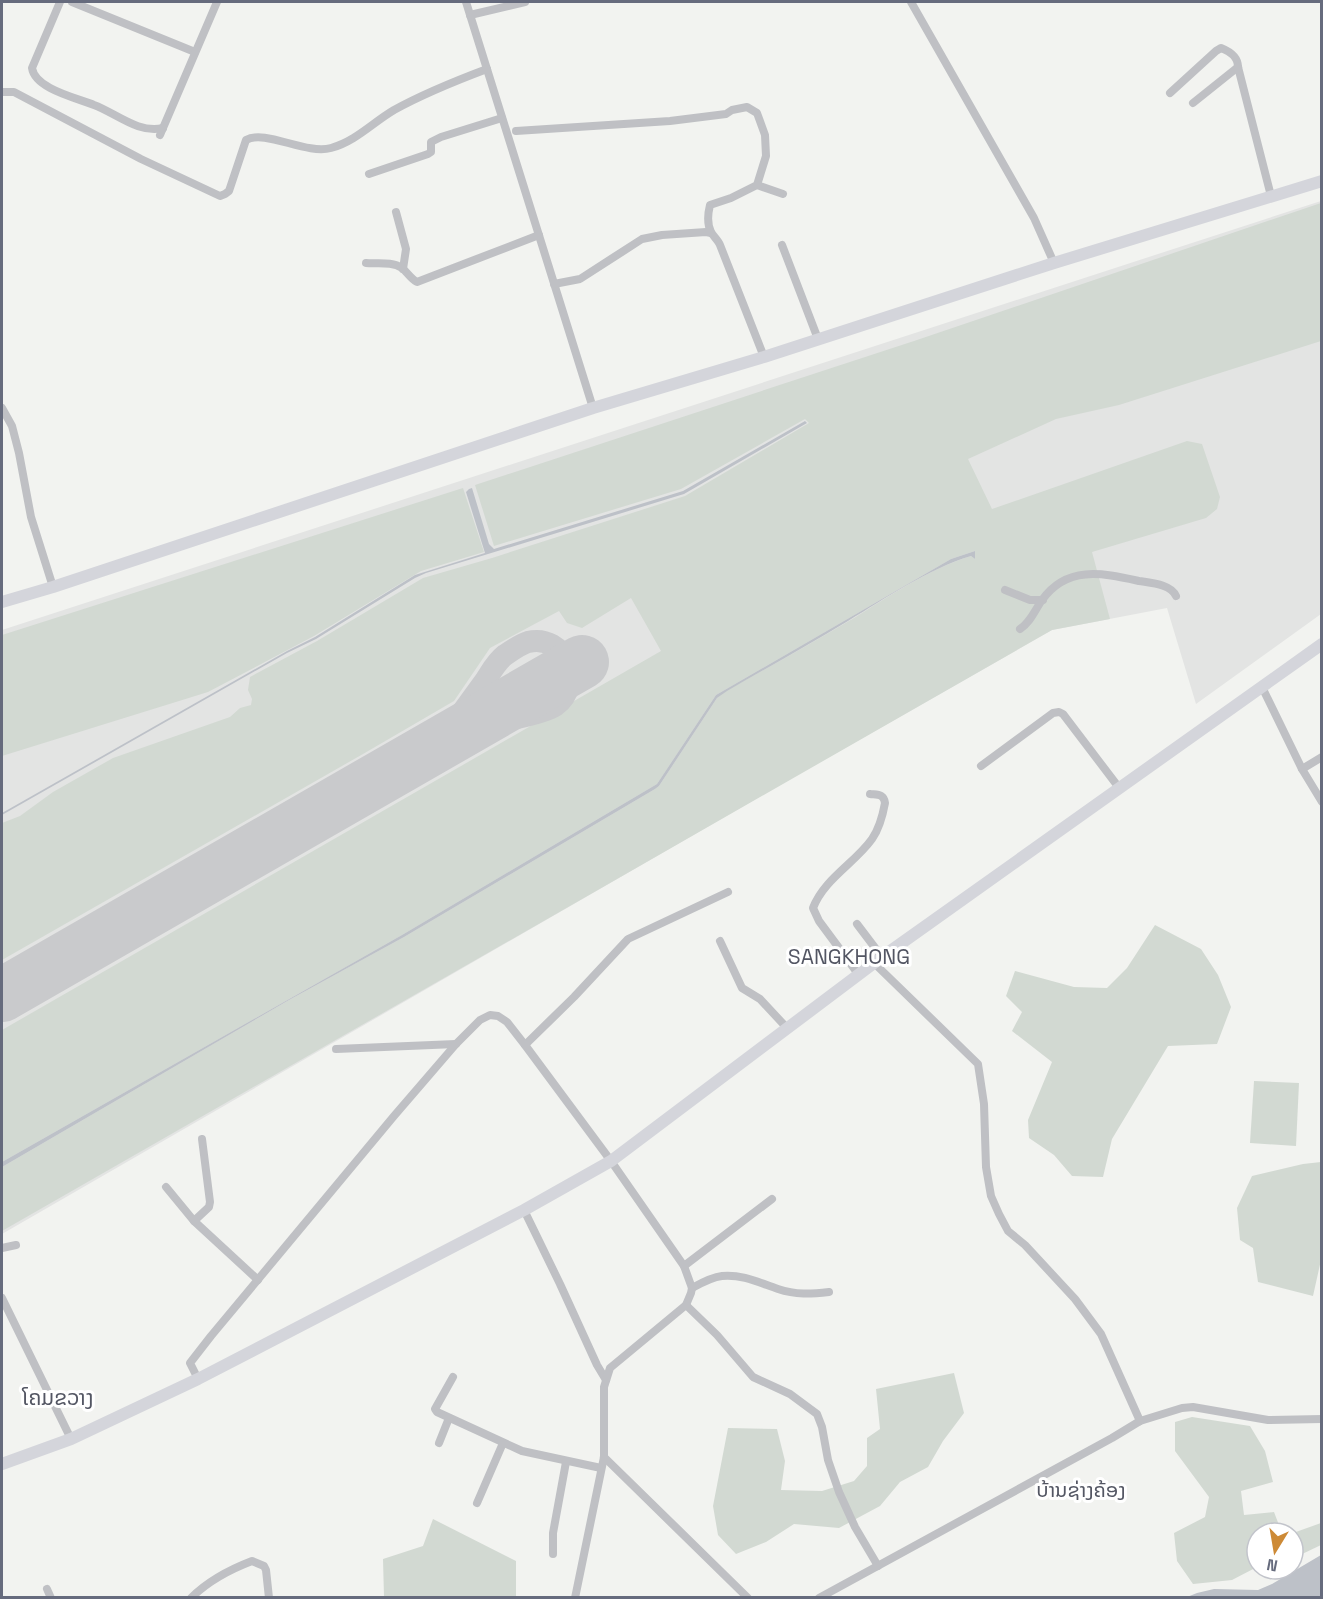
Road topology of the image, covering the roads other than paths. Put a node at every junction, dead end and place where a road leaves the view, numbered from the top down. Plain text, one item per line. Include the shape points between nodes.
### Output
1 (60, 2) edge
2 (72, 2) edge
3 (217, 2) edge
4 (466, 2) edge
5 (525, 2) edge
6 (911, 2) edge
7 (470, 15) junction
8 (195, 52) junction
9 (1238, 67) junction
10 (486, 69) junction
11 (2, 92) edge
12 (1170, 93) dead end
13 (1193, 103) dead end
14 (502, 118) junction
15 (516, 131) dead end
16 (369, 174) dead end
17 (1322, 181) edge
18 (757, 185) junction
19 (783, 194) dead end
20 (1271, 196) junction
21 (396, 212) dead end
22 (711, 233) junction
23 (539, 235) junction
24 (782, 245) dead end
25 (366, 263) dead end
26 (1054, 263) junction
27 (403, 269) junction
28 (554, 284) junction
29 (818, 339) junction
30 (764, 357) junction
31 (2, 408) edge
32 (593, 408) junction
33 (53, 587) junction
34 (1005, 590) dead end
35 (1176, 596) dead end
36 (1042, 600) junction
37 (2, 602) edge
38 (1020, 629) dead end
39 (1322, 644) edge
40 (1262, 687) junction
41 (1322, 757) edge
42 (981, 766) dead end
43 (1302, 769) junction
44 (1120, 789) junction
45 (870, 794) dead end
46 (1322, 802) edge
47 (728, 892) dead end
48 (857, 924) dead end
49 (720, 941) dead end
50 (878, 960) junction
51 (859, 975) junction
52 (787, 1028) junction
53 (456, 1044) junction
54 (525, 1045) junction
55 (336, 1049) dead end
56 (202, 1139) dead end
57 (610, 1161) junction
58 (166, 1187) dead end
59 (772, 1198) dead end
60 (524, 1210) junction
61 (194, 1221) junction
62 (16, 1245) dead end
63 (2, 1248) edge
64 (684, 1266) junction
65 (258, 1280) junction
66 (692, 1288) junction
67 (829, 1292) dead end
68 (2, 1298) edge
69 (686, 1305) junction
70 (453, 1377) dead end
71 (198, 1379) junction
72 (606, 1380) junction
73 (449, 1418) junction
74 (1322, 1419) edge
75 (1140, 1421) junction
76 (71, 1439) junction
77 (439, 1443) dead end
78 (504, 1443) junction
79 (604, 1457) junction
80 (2, 1462) edge
81 (566, 1462) junction
82 (601, 1468) junction
83 (477, 1503) dead end
84 (554, 1554) dead end
85 (878, 1566) junction
86 (47, 1589) dead end
87 (51, 1598) edge
88 (191, 1598) edge
89 (269, 1598) edge
90 (575, 1598) edge
91 (748, 1598) edge
92 (819, 1598) edge

1 - 8 street via 32,68 33,74 53,89 137,126 162,131
2 - 8 street
3 - 8 street
4 - 7 street
5 - 7 street
6 - 26 street via 1034,218
7 - 10 street
9 - 12 street via 1236,58 1221,48
9 - 13 street
9 - 20 street
10 - 11 street via 393,111 351,140 332,148 312,149 249,137 229,191 220,196 14,92
10 - 14 street
14 - 16 street via 441,137 432,142 428,154
14 - 23 street
15 - 18 street via 670,121 726,114 747,107 757,113 765,135 766,156
17 - 20 main road
18 - 19 street
18 - 22 street via 710,205 707,213
20 - 26 main road
21 - 27 street via 406,249
22 - 28 street via 642,239 580,279
22 - 30 street via 720,245
23 - 27 street via 420,282 413,281
23 - 28 street
24 - 29 street
25 - 27 street via 392,264
26 - 29 main road
28 - 32 street
29 - 30 main road
30 - 32 main road
31 - 33 street via 12,426 31,517
32 - 33 main road
33 - 37 main road
34 - 36 street via 1030,600
35 - 36 street via 1164,586 1112,575 1083,574 1068,578
36 - 38 street via 1027,625
39 - 40 main road
40 - 43 street
40 - 44 main road
41 - 43 street
42 - 44 street via 1059,712 1074,726
43 - 46 street
44 - 50 main road
45 - 51 street via 885,798 873,837 823,889 813,905 819,921
47 - 54 street via 628,939
48 - 50 street
49 - 52 street via 742,988 760,999
50 - 51 main road
50 - 75 street via 978,1064 986,1167 999,1214 1008,1231 1068,1292 1101,1334
51 - 52 main road
52 - 57 main road
53 - 54 street via 490,1015 507,1022
53 - 55 street
53 - 65 street
54 - 57 street
56 - 61 street via 210,1202
57 - 60 main road
57 - 64 street
58 - 61 street
59 - 64 street
60 - 71 main road
60 - 72 street
61 - 65 street
62 - 63 street
64 - 66 street
65 - 71 street via 190,1363
66 - 67 street via 722,1276 750,1279 804,1295
66 - 69 street
68 - 76 street
69 - 72 street via 616,1362
69 - 85 street via 753,1377 790,1394 817,1414 839,1492
70 - 73 street via 435,1409
71 - 76 main road
72 - 79 street
73 - 77 street
73 - 78 street
74 - 75 street via 1268,1420 1194,1407
75 - 85 street
76 - 80 main road
78 - 81 street via 522,1452
78 - 83 street
79 - 82 street
79 - 91 street
81 - 82 street
81 - 84 street via 553,1533
82 - 90 street
85 - 92 street
86 - 87 street
88 - 89 street via 200,1589 252,1561 266,1570

